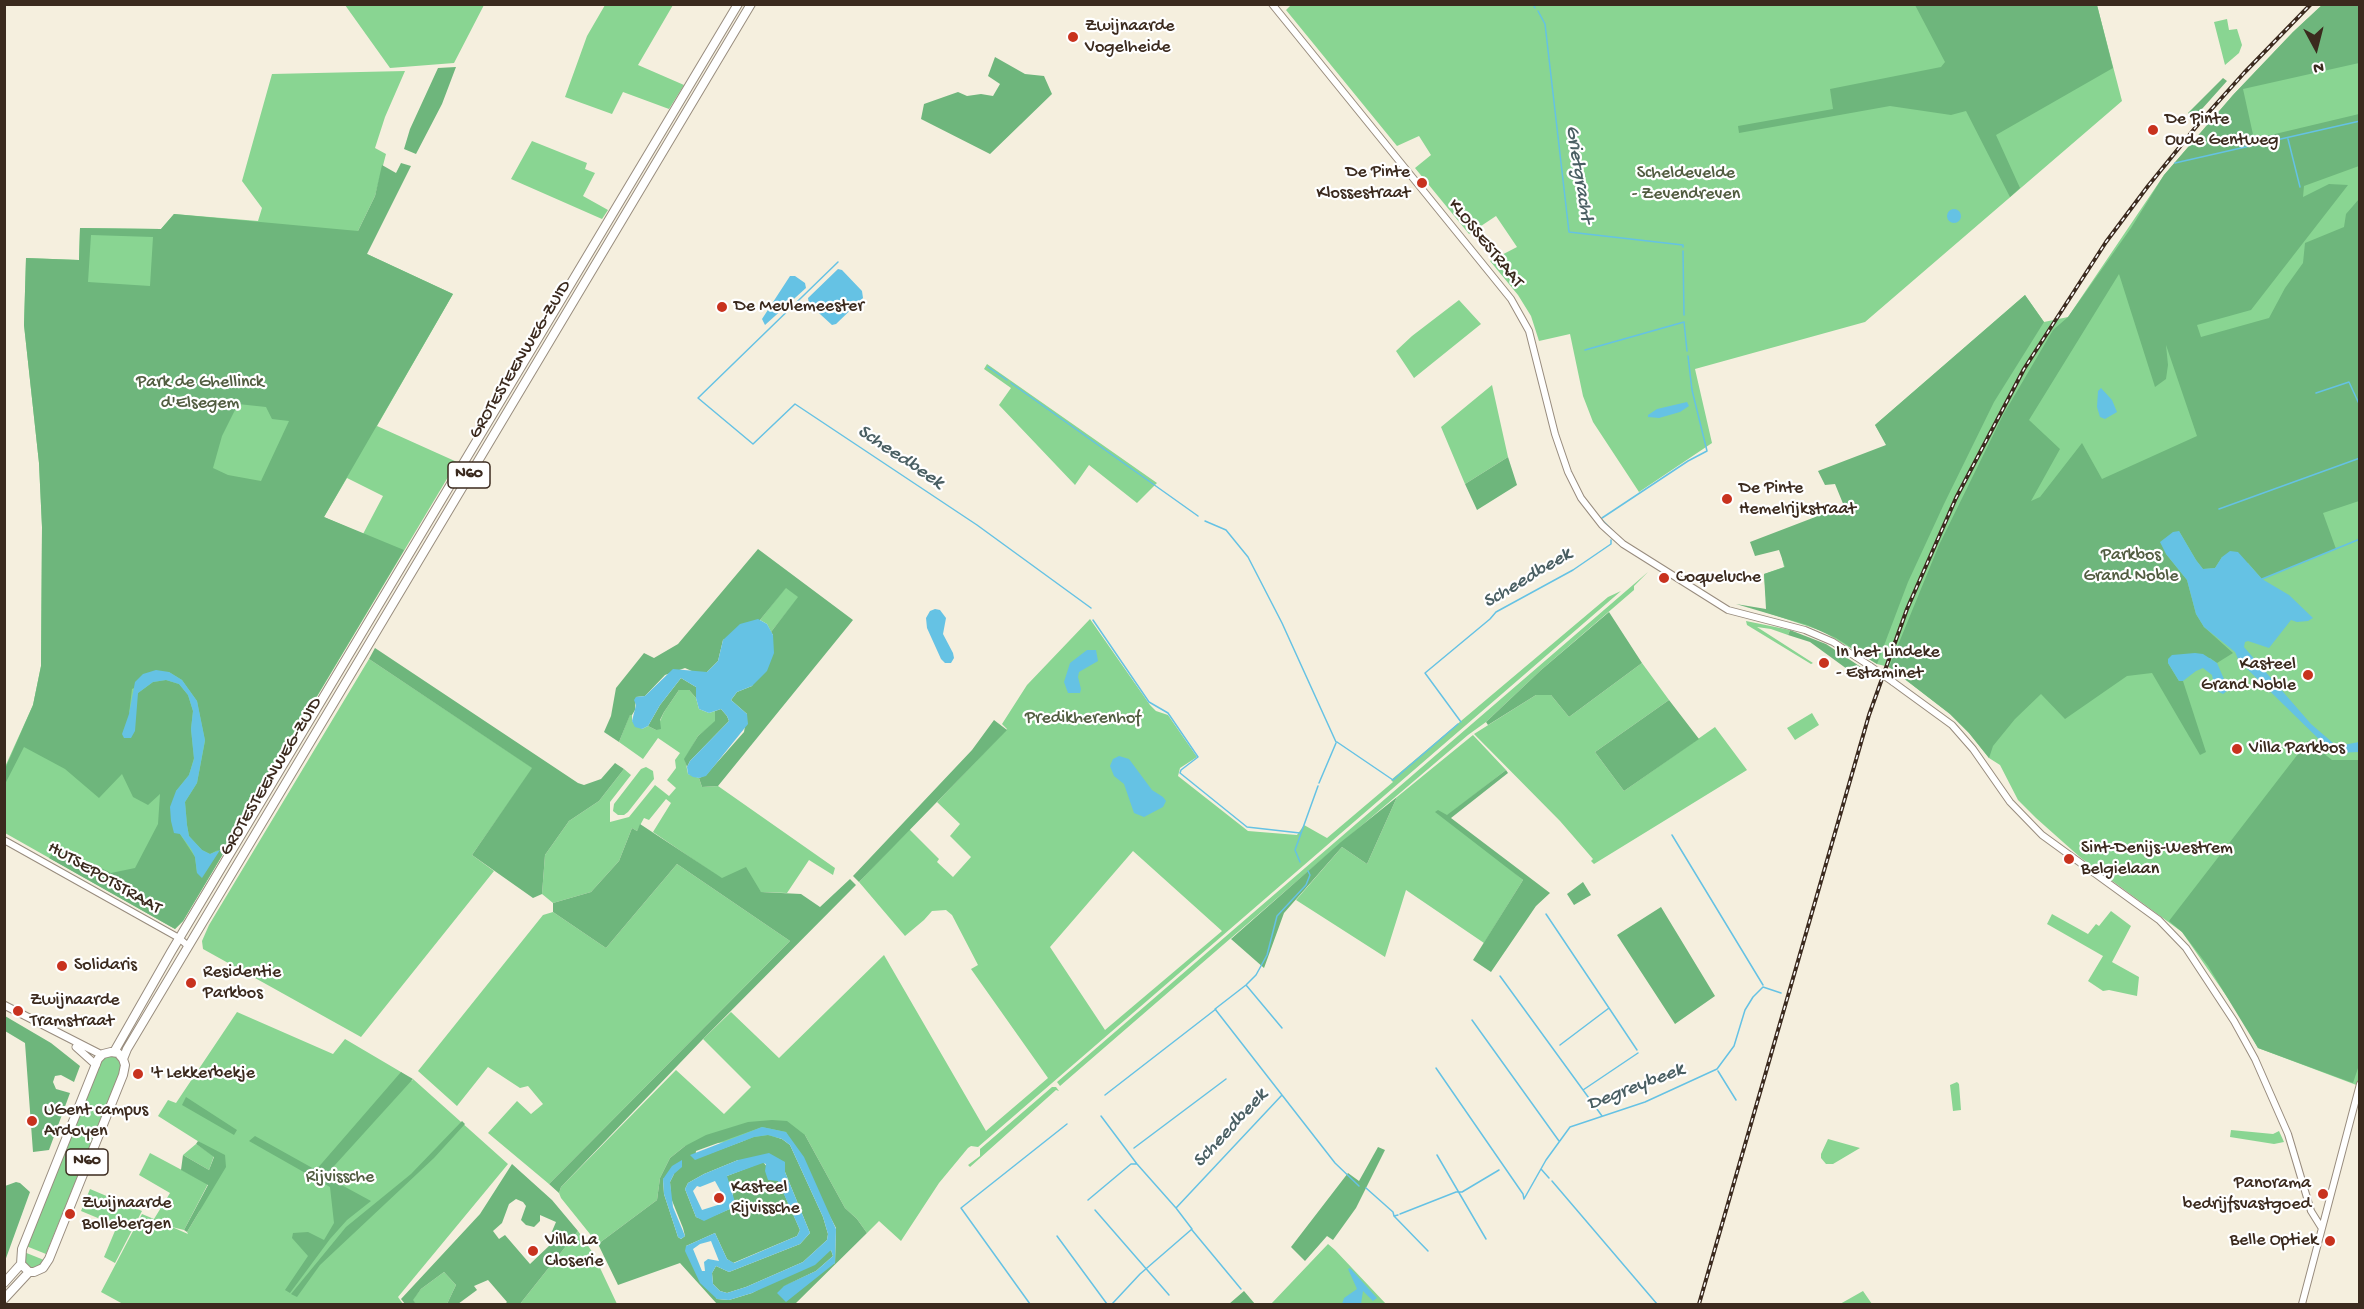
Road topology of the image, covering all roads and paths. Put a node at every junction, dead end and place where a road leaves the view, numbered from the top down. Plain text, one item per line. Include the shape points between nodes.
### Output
1 (738, 4) edge
2 (750, 4) edge
3 (1272, 4) edge
4 (4, 840) edge
5 (179, 938) junction
6 (188, 946) junction
7 (4, 1005) edge
8 (65, 1038) junction
9 (114, 1052) junction
10 (102, 1055) junction
11 (123, 1059) junction
12 (96, 1065) junction
13 (2360, 1084) edge
14 (2321, 1227) junction
15 (21, 1264) junction
16 (29, 1272) junction
17 (4, 1283) edge
18 (4, 1299) edge
19 (2302, 1305) edge

1 - 5 highway, GROTESTEENWEG-ZUID / N60
2 - 6 highway, GROTESTEENWEG-ZUID / N60
3 - 14 street, KLOSSESTRAAT, bridge via 1511,299 1529,331 1554,434 1589,511 1612,535 1706,598 1737,614 1805,630 1833,642 1942,716 2010,802 2042,835 2159,920 2186,948 2248,1045 2288,1134 2311,1211
4 - 5 street, HUTSEPOTSTRAAT
5 - 6 street, HUTSEPOTSTRAAT
5 - 9 highway, N60
6 - 11 highway, N60
7 - 8 main road
8 - 10 main road
8 - 12 main road
9 - 10 highway
9 - 11 highway
10 - 12 highway, N60
11 - 16 highway, N60 via 123,1075 49,1259 43,1268
12 - 15 highway, N60 via 21,1249
13 - 14 street
14 - 19 street
15 - 16 highway
15 - 17 highway
16 - 18 highway, N60

